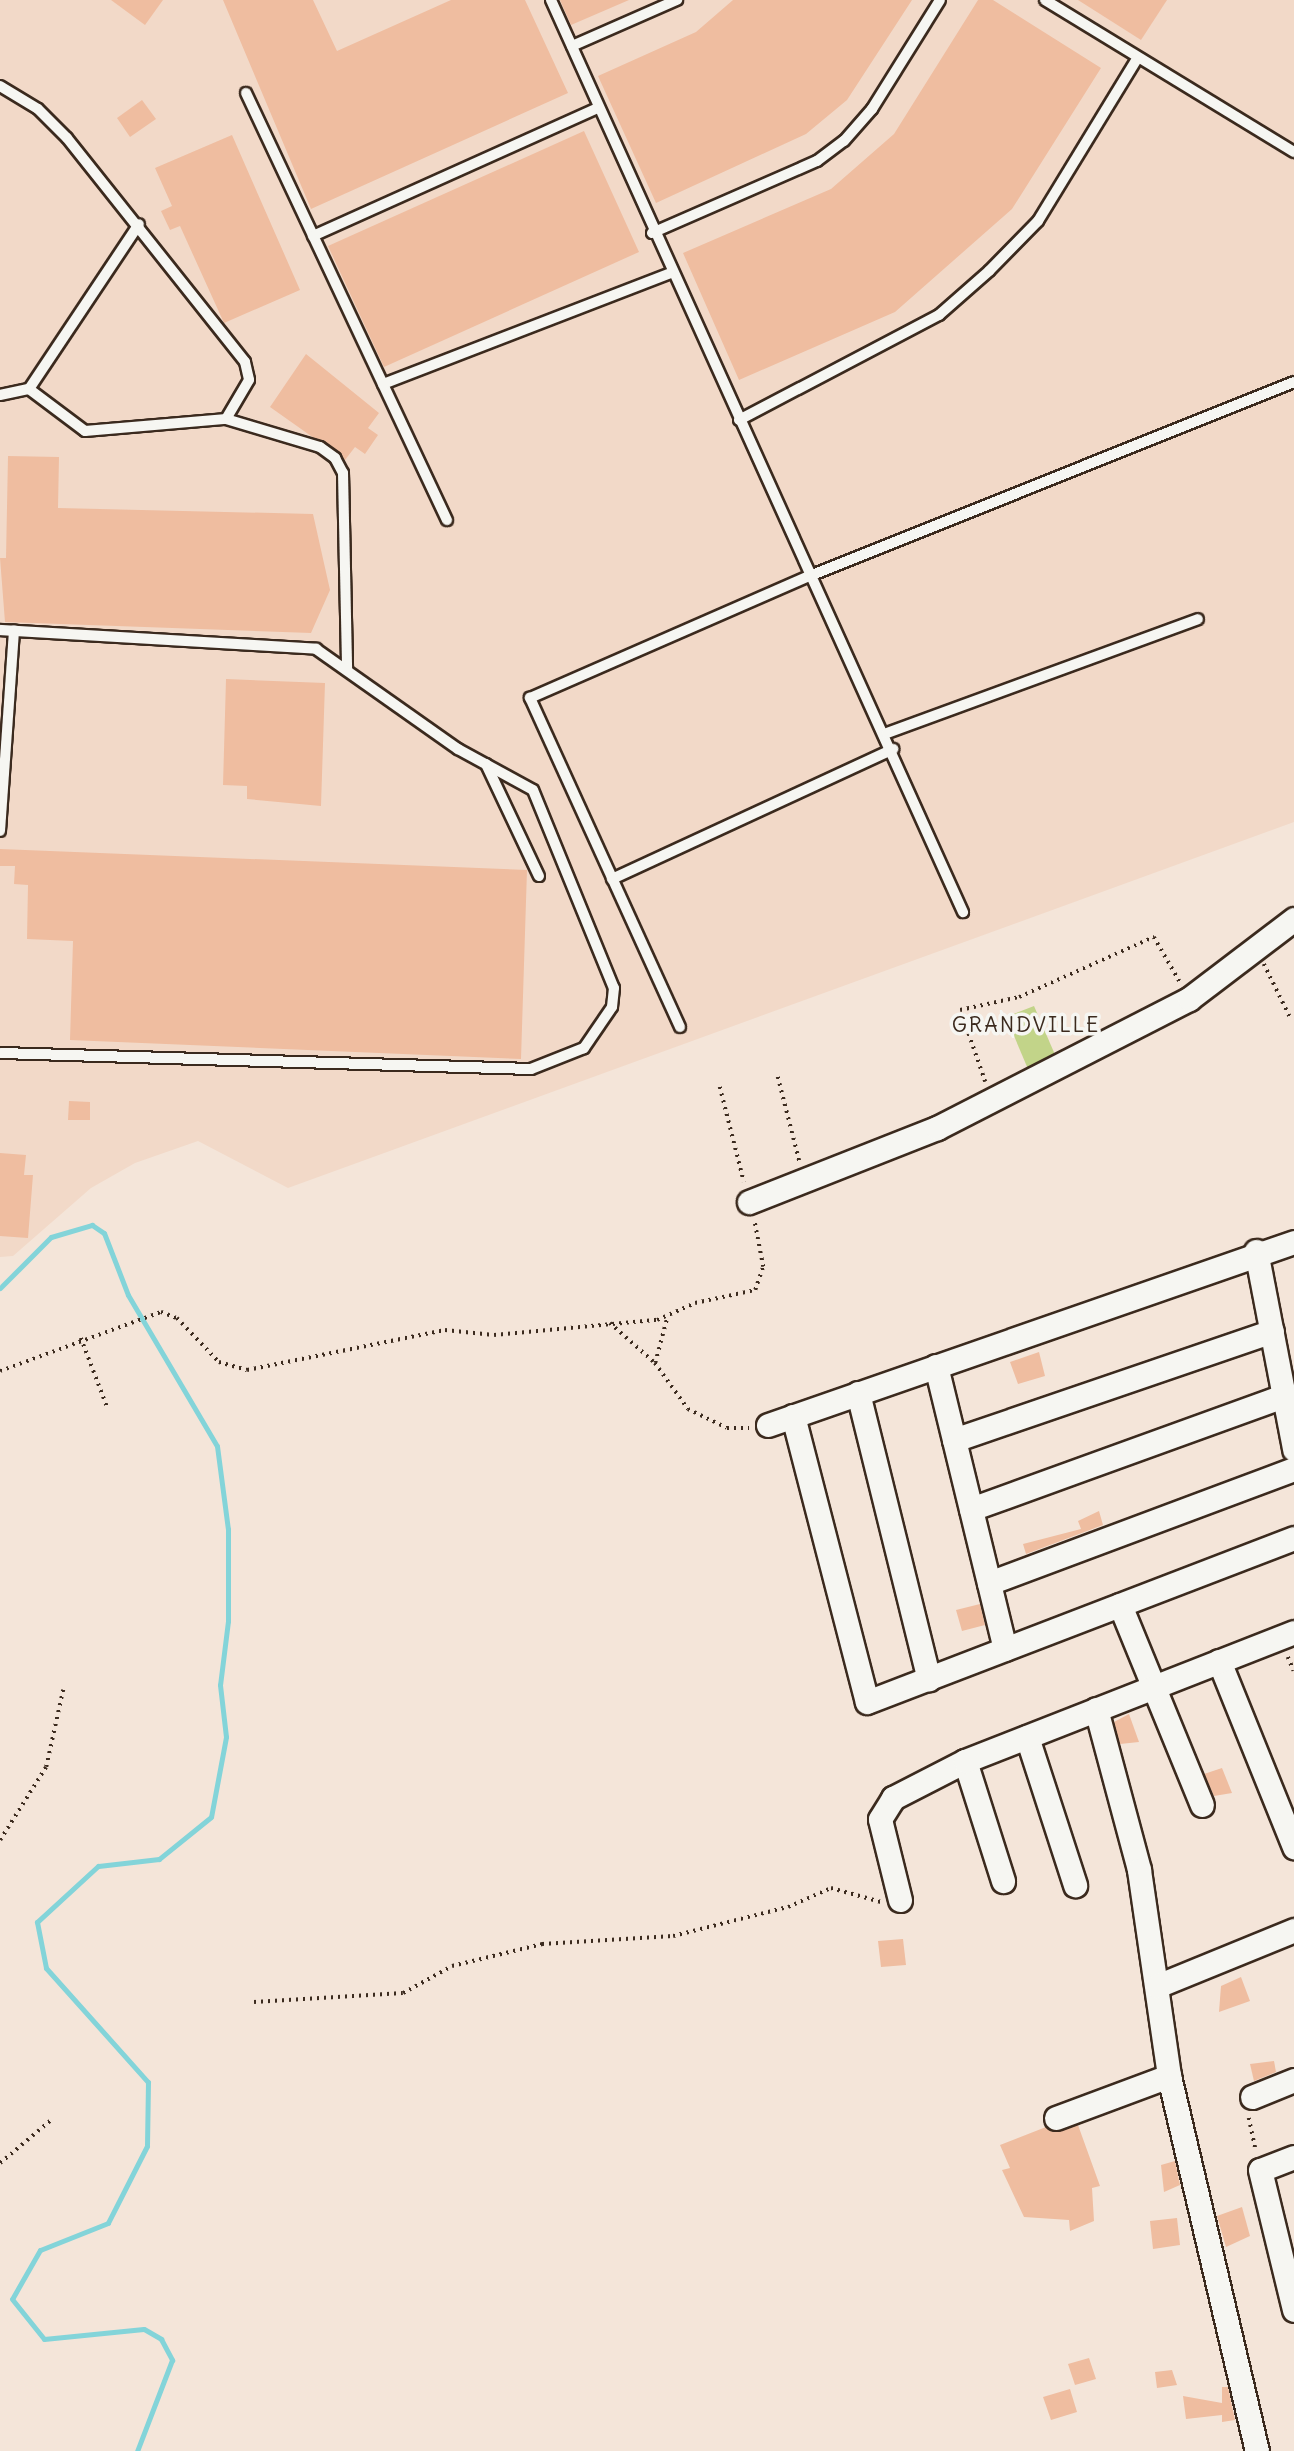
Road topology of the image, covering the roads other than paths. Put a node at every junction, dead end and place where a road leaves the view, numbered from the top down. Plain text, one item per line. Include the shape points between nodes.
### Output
1 (551, 0) edge
2 (677, 0) edge
3 (940, 0) edge
4 (1046, 0) edge
5 (572, 46) junction
6 (1137, 59) junction
7 (0, 86) edge
8 (246, 93) dead end
9 (598, 108) junction
10 (1294, 152) edge
11 (139, 224) junction
12 (652, 233) junction
13 (313, 236) junction
14 (670, 273) junction
15 (1294, 382) edge
16 (383, 383) junction
17 (29, 389) junction
18 (0, 395) edge
19 (226, 419) junction
20 (739, 420) junction
21 (447, 520) dead end
22 (812, 575) junction
23 (1198, 619) dead end
24 (0, 630) edge
25 (13, 630) junction
26 (347, 670) junction
27 (887, 733) junction
28 (894, 749) junction
29 (486, 764) junction
30 (0, 831) edge
31 (539, 876) dead end
32 (612, 879) junction
33 (963, 912) dead end
34 (1294, 919) edge
35 (680, 1027) dead end
36 (0, 1052) edge
37 (749, 1202) road end
38 (1294, 1242) edge
39 (1256, 1251) junction
40 (1272, 1331) junction
41 (936, 1366) junction
42 (858, 1393) junction
43 (1284, 1396) junction
44 (793, 1416) junction
45 (768, 1425) road end
46 (954, 1440) junction
47 (1294, 1449) edge
48 (1294, 1469) edge
49 (971, 1509) junction
50 (1294, 1538) edge
51 (989, 1583) junction
52 (1120, 1605) junction
53 (1294, 1632) edge
54 (1005, 1649) junction
55 (1219, 1661) junction
56 (929, 1679) junction
57 (1155, 1686) junction
58 (1097, 1709) junction
59 (1027, 1737) junction
60 (965, 1761) junction
61 (1202, 1805) dead end
62 (1294, 1847) edge
63 (1003, 1881) dead end
64 (1075, 1885) dead end
65 (900, 1900) road end
66 (1294, 1930) edge
67 (1157, 1986) junction
68 (1169, 2076) junction
69 (1294, 2080) edge
70 (1252, 2097) road end
71 (1056, 2118) dead end
72 (1294, 2157) edge
73 (1285, 2239) edge
74 (1294, 2310) edge
75 (1257, 2451) edge

1 - 5 lane
2 - 5 lane
3 - 12 lane via 872,109 844,141 817,161
4 - 6 lane
5 - 9 lane
6 - 10 lane
6 - 20 lane via 1038,221 989,271 939,315
7 - 11 lane via 38,109
8 - 13 lane
9 - 12 lane
9 - 13 lane
11 - 17 lane
11 - 19 lane via 250,371
12 - 14 lane
13 - 16 lane
14 - 16 lane
14 - 20 lane
15 - 22 lane
16 - 21 lane
17 - 18 lane
17 - 19 lane via 71,422 98,433
19 - 26 lane via 320,447 343,473
20 - 22 lane
22 - 27 lane
22 - 32 lane via 530,698
23 - 27 lane
24 - 25 lane
25 - 26 lane via 293,644 316,649
25 - 30 lane
26 - 29 lane
27 - 28 lane
28 - 32 lane
28 - 33 lane
29 - 31 lane
29 - 36 lane via 533,790 610,967 612,1007 584,1048 531,1069
32 - 35 lane
34 - 37 street via 1189,999 989,1096 937,1128
38 - 39 street
39 - 40 street
39 - 41 street
40 - 43 street
40 - 46 street
41 - 42 street
41 - 46 street
42 - 44 street
42 - 56 street
43 - 47 street
43 - 49 street
44 - 45 street
44 - 56 street via 867,1702
46 - 49 street
48 - 51 street
49 - 51 street
50 - 52 street
51 - 54 street
52 - 54 street
52 - 57 street
53 - 55 street
54 - 56 street
55 - 57 street
55 - 62 street
57 - 58 street
57 - 61 street
58 - 59 street
58 - 67 street via 1139,1870
59 - 60 street
59 - 64 street
60 - 63 street
60 - 65 street via 883,1806 880,1819
66 - 67 street
67 - 68 street
68 - 71 street
68 - 75 street
69 - 70 street
72 - 73 street via 1261,2170
73 - 74 street

